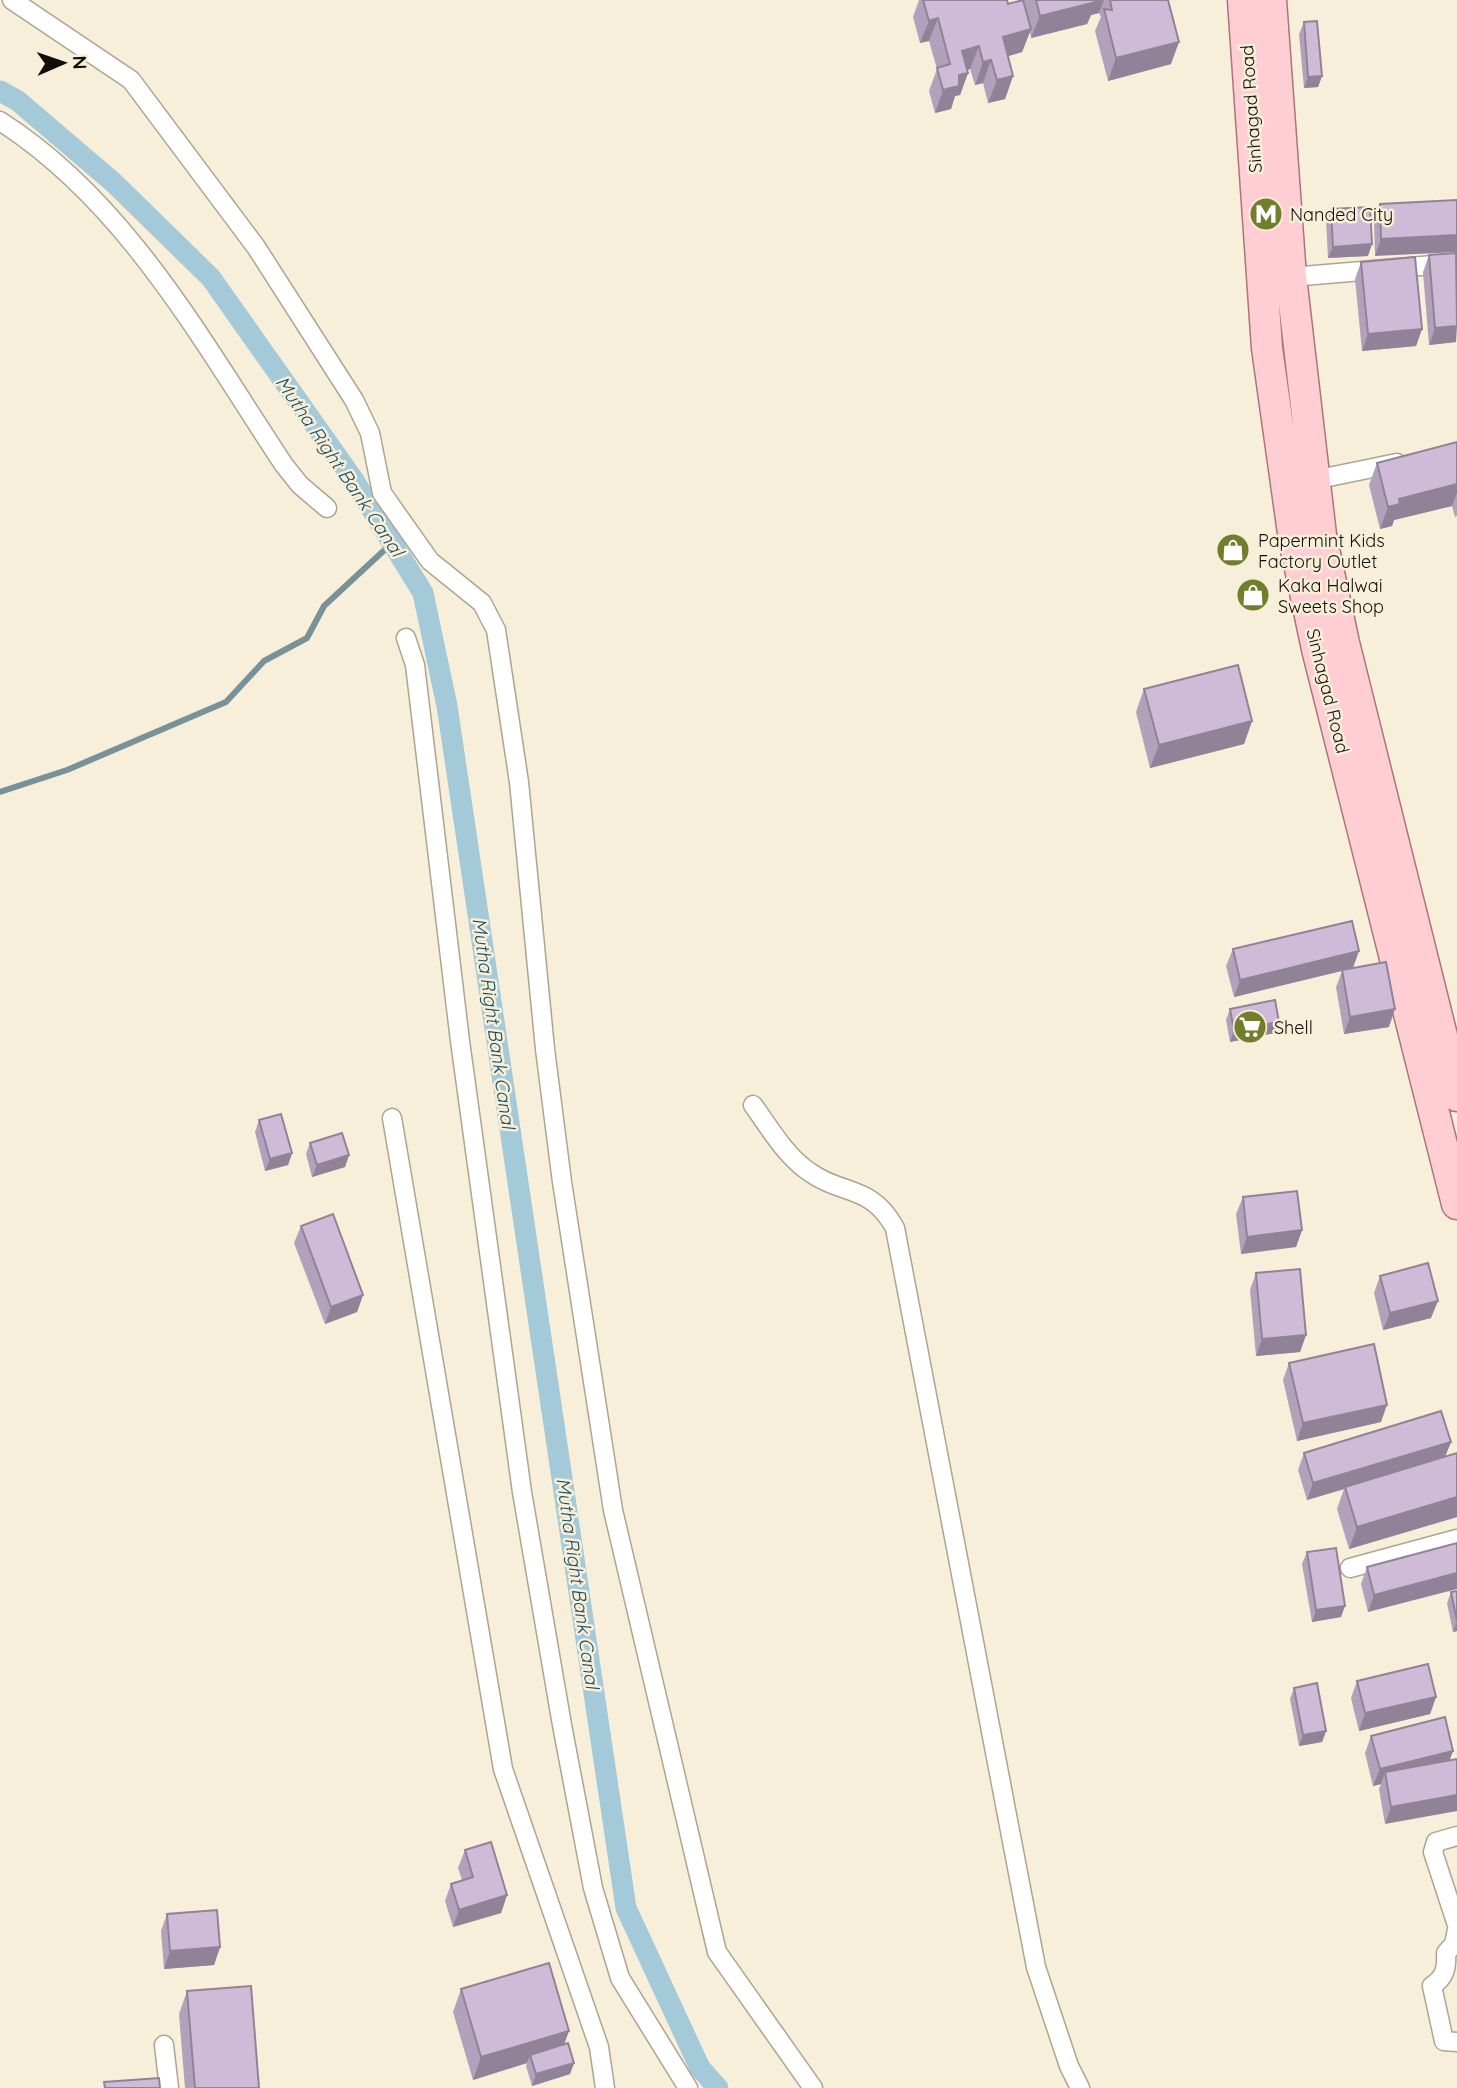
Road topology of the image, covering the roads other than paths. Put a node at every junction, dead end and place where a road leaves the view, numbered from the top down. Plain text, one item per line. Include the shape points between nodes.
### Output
1 (12, 0) edge
2 (1243, 0) edge
3 (1270, 0) edge
4 (1266, 112) junction
5 (0, 121) edge
6 (1457, 263) edge
7 (1291, 277) junction
8 (1418, 458) edge
9 (1314, 480) junction
10 (327, 508) dead end
11 (406, 638) dead end
12 (1331, 646) junction
13 (1457, 1096) edge
14 (753, 1105) dead end
15 (392, 1118) dead end
16 (1455, 1190) edge
17 (1457, 1539) edge
18 (1350, 1568) dead end
19 (1457, 1836) edge
20 (1457, 1928) edge
21 (1457, 2042) edge
22 (164, 2045) dead end
23 (169, 2088) edge
24 (605, 2088) edge
25 (688, 2088) edge
26 (813, 2088) edge
27 (1080, 2088) edge

1 - 26 street via 131,80 256,247 354,400 370,433 382,493 430,561 482,603 496,630 519,782 562,1182 613,1510 718,1952
2 - 4 main road, Sinhagad Road
3 - 4 main road, Sinhagad Road
4 - 7 main road, Sinhagad Road
4 - 12 main road, Sinhagad Road via 1268,358 1294,540
5 - 10 street via 37,145 116,220 285,465
6 - 7 street
7 - 9 main road, Sinhagad Road
8 - 9 street
9 - 12 main road, Sinhagad Road
11 - 25 street via 415,665 522,1492 593,1888 620,1978
12 - 13 main road, Sinhagad Road
12 - 16 main road, Sinhagad Road
14 - 27 street via 796,1162 811,1174 870,1197 886,1210 895,1228 1036,1967
15 - 24 street via 503,1769 600,2047
17 - 18 street
19 - 20 street via 1436,1842 1433,1852
20 - 21 street via 1442,1979 1432,1986 1444,2041
22 - 23 street

